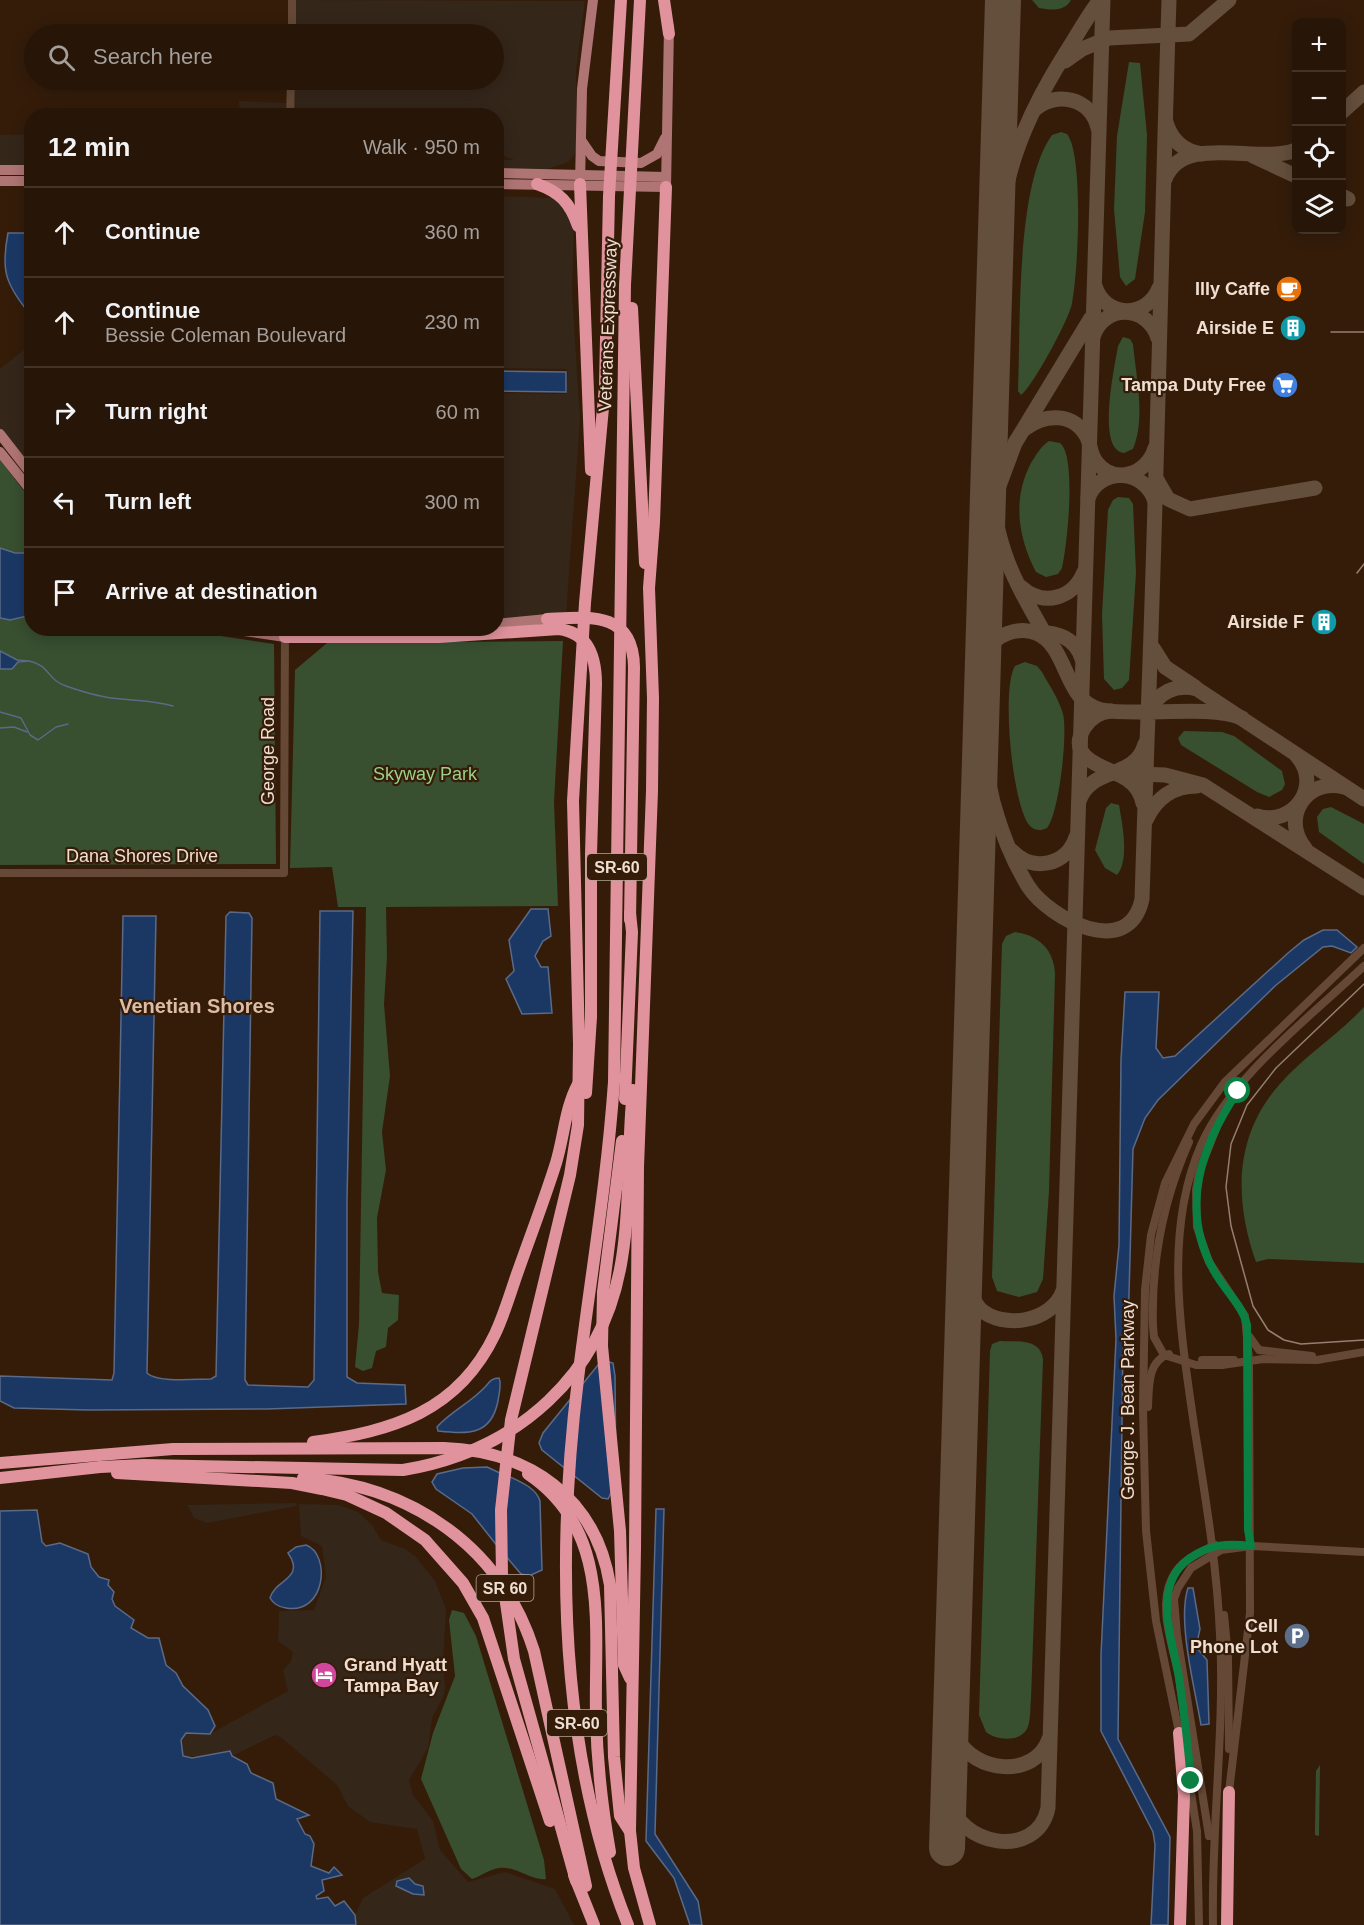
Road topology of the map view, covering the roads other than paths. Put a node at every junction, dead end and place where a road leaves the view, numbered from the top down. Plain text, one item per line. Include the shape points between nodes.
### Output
1 (292, 0) edge
2 (593, 0) edge
3 (621, 0) edge
4 (640, 0) edge
5 (664, 0) edge
6 (670, 0) edge
7 (292, 24) edge
8 (669, 34) junction
9 (291, 90) edge
10 (290, 108) edge
11 (667, 132) junction
12 (580, 143) junction
13 (0, 170) edge
14 (24, 170) edge
15 (504, 173) edge
16 (557, 173) junction
17 (580, 179) junction
18 (0, 181) edge
19 (24, 181) edge
20 (666, 182) junction
21 (504, 184) edge
22 (537, 184) junction
23 (581, 239) junction
24 (628, 242) junction
25 (0, 434) edge
26 (0, 452) edge
27 (24, 465) edge
28 (24, 482) edge
29 (594, 492) junction
30 (649, 588) junction
31 (585, 603) joint
32 (547, 619) joint
33 (504, 623) edge
34 (504, 633) edge
35 (285, 636) edge
36 (400, 636) edge
37 (454, 636) edge
38 (620, 651) joint
39 (0, 873) edge
40 (284, 873) joint
41 (630, 913) junction
42 (1364, 948) edge
43 (1364, 966) edge
44 (643, 1014) junction
45 (1255, 1069) junction
46 (579, 1081) junction
47 (614, 1083) junction
48 (1210, 1101) junction
49 (576, 1143) junction
50 (1248, 1335) junction
51 (1364, 1352) edge
52 (1164, 1355) junction
53 (1327, 1359) junction
54 (1249, 1360) junction
55 (272, 1448) junction
56 (489, 1448) junction
57 (0, 1463) edge
58 (191, 1472) junction
59 (38, 1474) junction
60 (1144, 1474) junction
61 (0, 1478) edge
62 (1251, 1546) junction
63 (1364, 1552) edge
64 (1215, 1568) junction
65 (632, 1682) junction
66 (1179, 1733) junction
67 (1229, 1792) junction
68 (1194, 1807) junction
69 (630, 1831) junction
70 (1213, 1875) junction
71 (576, 1881) junction
72 (622, 1908) junction
73 (595, 1925) edge
74 (628, 1925) edge
75 (650, 1925) edge
76 (1180, 1925) edge
77 (1199, 1925) edge
78 (1213, 1925) edge
79 (1229, 1925) edge

1 - 7 street
2 - 12 main road
3 - 29 highway, Veterans Expressway via 609,196 605,386
4 - 24 highway, Veterans Expressway
5 - 8 highway
6 - 8 main road
8 - 11 main road
9 - 10 street
11 - 12 main road via 657,154 641,163 599,161
11 - 20 main road
12 - 16 main road via 573,162
12 - 17 main road
13 - 14 main road
15 - 16 main road
16 - 17 main road
17 - 20 main road
17 - 22 main road
17 - 23 highway
18 - 19 main road
20 - 30 highway
21 - 22 main road
22 - 23 highway via 566,201
23 - 29 highway
24 - 30 highway via 642,531
24 - 38 highway, Veterans Expressway
25 - 27 main road
26 - 28 main road
29 - 31 highway, Veterans Expressway
30 - 44 highway via 652,791
31 - 46 highway, SR-60 / SR-60 via 572,820
32 - 33 main road
32 - 41 highway via 603,618 619,628 632,648
34 - 49 highway via 555,629 577,635 594,660 591,1017 588,1077
35 - 40 street, George Road
36 - 37 highway
38 - 47 highway, SR-60 / SR-60
39 - 40 street, Dana Shores Drive
41 - 47 highway via 623,1020
41 - 65 highway via 625,1100 603,1292 602,1346 620,1531 624,1665
42 - 48 street, George J. Bean Parkway
43 - 45 street
44 - 56 highway via 632,1101 624,1244 609,1309 590,1349 562,1388 537,1413
44 - 65 highway
45 - 50 street via 1226,1108 1206,1148 1196,1200 1202,1246 1245,1316
45 - 64 street via 1211,1125 1186,1185 1179,1233 1186,1377
46 - 49 highway, SR-60 / SR-60
46 - 55 highway via 571,1098 553,1173 495,1333 466,1379 427,1411 381,1430
47 - 72 highway, SR-60 / SR-60 via 606,1181 573,1428 567,1532 569,1636 580,1744 598,1833
48 - 52 street via 1180,1164 1160,1230 1153,1326
48 - 60 street, George J. Bean Parkway via 1174,1161 1151,1235 1144,1313
49 - 71 highway, SR-60 / SR-60 via 513,1410 501,1503 506,1615 525,1700
50 - 53 street via 1259,1350
50 - 54 street
51 - 53 street
52 - 54 street via 1197,1360
52 - 60 street via 1156,1361 1150,1379
53 - 54 street
54 - 62 street
55 - 56 highway
55 - 57 highway via 173,1449
56 - 58 highway via 443,1462 382,1472
56 - 69 highway via 555,1483 581,1515 605,1559 610,1585 614,1756 620,1816
56 - 72 highway via 552,1493 575,1523 589,1557 594,1592 599,1775
58 - 59 highway, SR 60
58 - 59 highway via 173,1464
58 - 71 highway, SR 60 via 340,1493 386,1513 439,1554 463,1583 483,1618 539,1790
58 - 73 highway, SR 60 via 305,1478 373,1490 433,1517 480,1555 505,1588 529,1637
59 - 61 highway, SR 60
60 - 66 street, George J. Bean Parkway via 1152,1596
62 - 63 street
62 - 67 street via 1250,1613
62 - 68 street via 1215,1545 1199,1552 1182,1564 1167,1596
62 - 70 street via 1221,1550 1200,1561 1184,1576 1174,1599
64 - 67 street via 1228,1657
64 - 70 street via 1221,1666
65 - 69 highway
66 - 68 street, George J. Bean Parkway
66 - 76 highway via 1184,1795
67 - 79 highway
68 - 77 street, George J. Bean Parkway
69 - 75 highway via 634,1868
70 - 78 street
71 - 73 highway, SR 60
72 - 74 highway, SR-60

